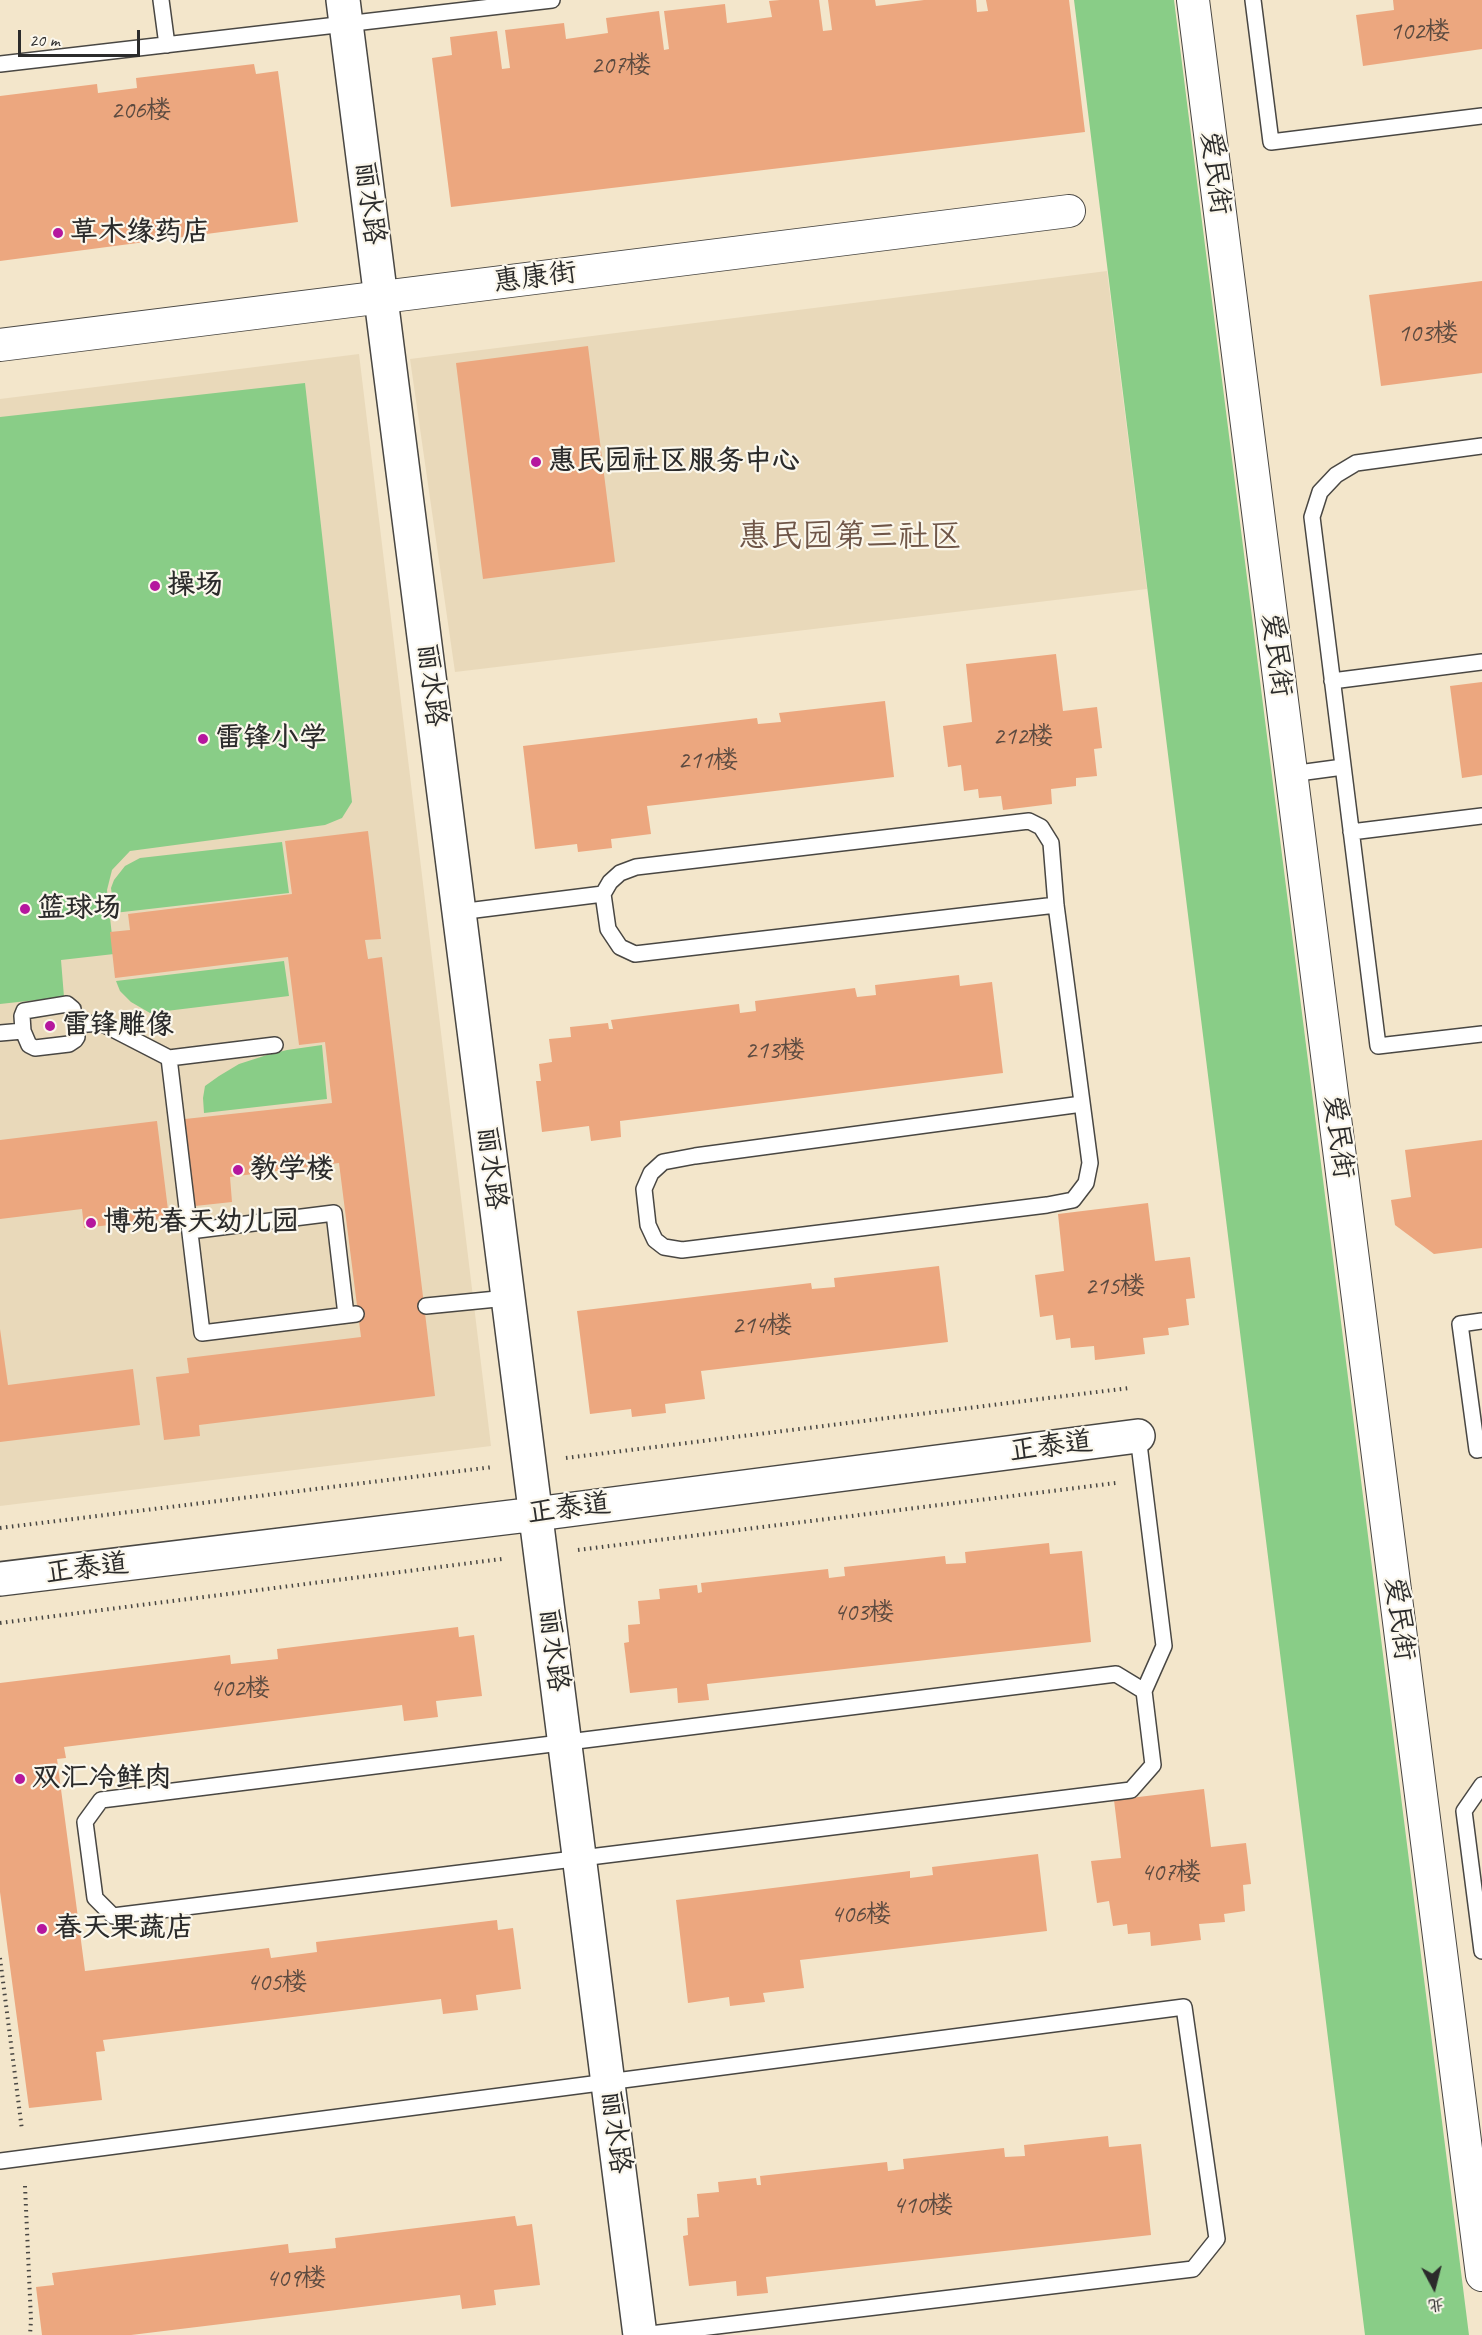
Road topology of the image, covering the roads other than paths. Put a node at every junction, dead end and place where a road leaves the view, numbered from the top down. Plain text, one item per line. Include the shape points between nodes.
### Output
1 (161, 0) edge
2 (552, 0) edge
3 (1193, 0) edge
4 (1253, 0) edge
5 (344, 12) edge
6 (166, 45) junction
7 (0, 64) edge
8 (1482, 116) edge
9 (1069, 211) dead end
10 (381, 298) junction
11 (0, 345) edge
12 (1482, 446) edge
13 (1482, 662) edge
14 (1332, 681) junction
15 (1343, 766) junction
16 (1291, 774) junction
17 (1482, 816) edge
18 (1351, 832) junction
19 (603, 894) junction
20 (1056, 905) junction
21 (459, 912) junction
22 (75, 1025) junction
23 (23, 1031) junction
24 (0, 1033) edge
25 (1482, 1034) edge
26 (275, 1045) dead end
27 (169, 1058) junction
28 (1082, 1104) junction
29 (190, 1231) junction
30 (507, 1298) junction
31 (426, 1306) dead end
32 (1482, 1321) edge
33 (1138, 1436) joint
34 (1482, 1449) edge
35 (536, 1514) junction
36 (0, 1580) edge
37 (1144, 1691) junction
38 (565, 1743) junction
39 (1482, 1785) edge
40 (580, 1859) junction
41 (1481, 1941) edge
42 (608, 2083) junction
43 (0, 2161) edge
44 (1482, 2274) edge
45 (641, 2335) edge

1 - 6 lane
2 - 5 lane
3 - 16 street, 爱民街
4 - 8 lane via 1271,142
5 - 6 lane
5 - 10 street, 丽水路
6 - 7 lane
9 - 10 street, 惠康街
10 - 11 street, 惠康街
10 - 21 street, 丽水路
12 - 14 lane via 1356,463 1335,476 1320,492 1312,517
13 - 14 lane
14 - 15 lane
15 - 16 lane
15 - 18 lane
16 - 44 street, 爱民街
17 - 18 lane
18 - 25 lane via 1378,1046
19 - 20 lane via 608,929 620,947 635,954
19 - 20 lane via 620,873 636,867 1029,822 1041,827 1051,843
19 - 21 lane
20 - 28 lane
21 - 30 street, 丽水路
22 - 23 lane via 77,1037 69,1044 35,1048 29,1045
22 - 23 lane via 73,1009 67,1004 24,1011
22 - 27 lane via 101,1023
23 - 24 lane
26 - 27 lane
27 - 29 lane
28 - 28 lane via 663,1162 651,1173 644,1189 648,1225 663,1247 682,1250 1072,1200 1086,1184 1090,1163
29 - 29 lane via 202,1333 351,1315 334,1213
30 - 31 lane
30 - 35 street, 丽水路
32 - 34 lane via 1460,1324 1477,1450
33 - 35 street, 正泰道
33 - 37 lane via 1164,1646
35 - 36 street, 正泰道
35 - 38 street, 丽水路
37 - 38 lane via 1116,1674
37 - 40 lane via 1154,1765 1131,1790
38 - 40 street, 丽水路
38 - 40 lane via 101,1800 85,1822 95,1898 114,1916
39 - 41 lane via 1464,1811
40 - 42 street, 丽水路
42 - 43 lane
42 - 45 street, 丽水路
42 - 45 lane via 1184,2007 1218,2239 1193,2269

